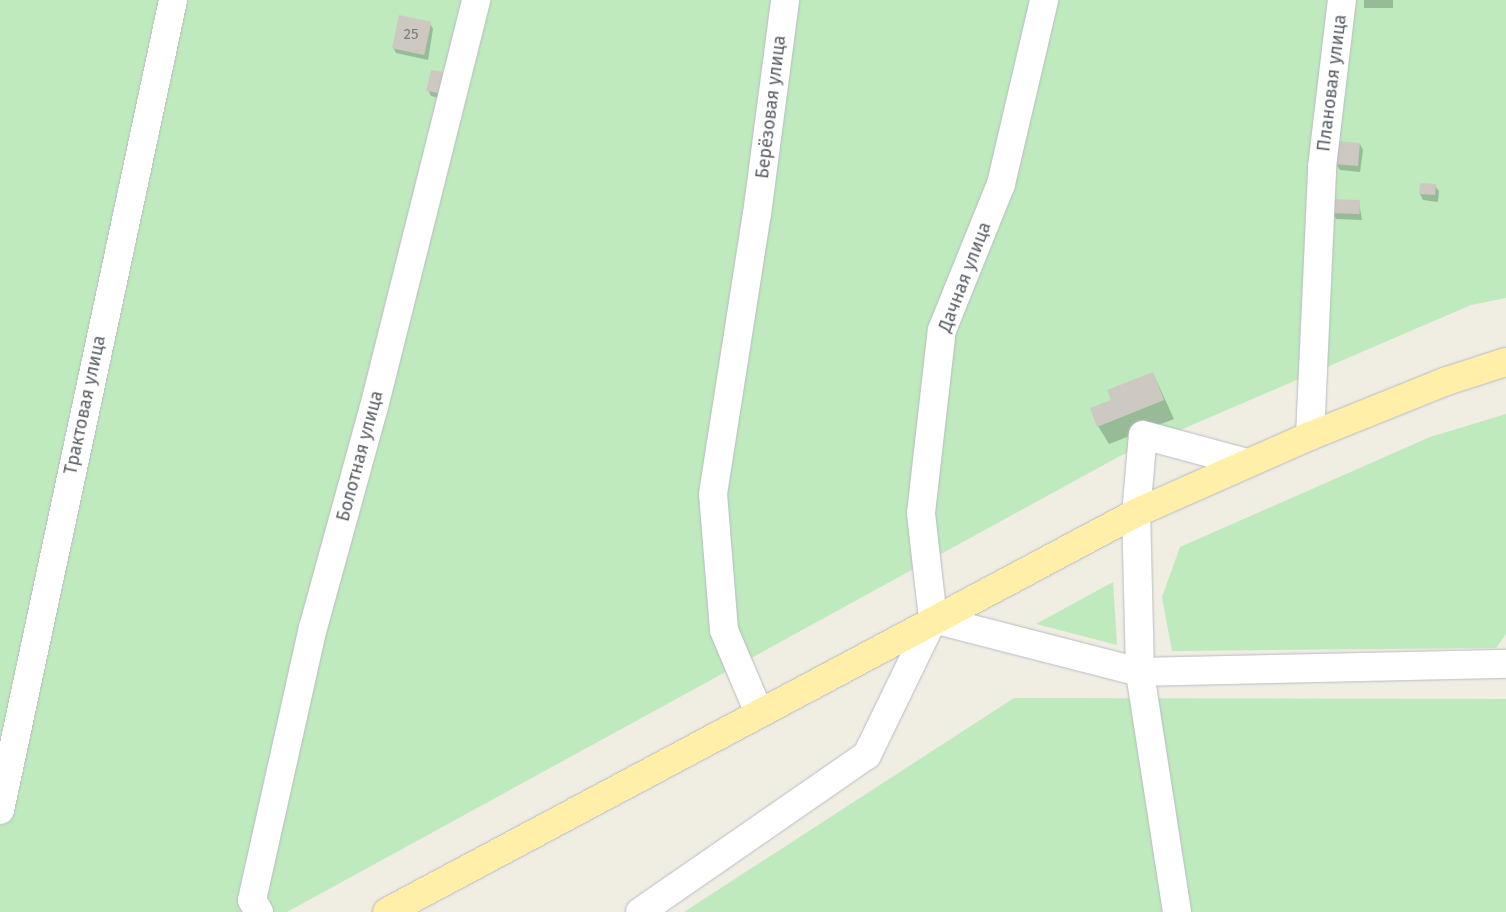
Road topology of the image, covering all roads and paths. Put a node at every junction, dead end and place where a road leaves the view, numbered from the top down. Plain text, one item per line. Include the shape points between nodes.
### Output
1 (174, 0) edge
2 (476, 0) edge
3 (785, 0) edge
4 (1044, 0) edge
5 (1342, 0) edge
6 (1506, 362) edge
7 (1310, 436) junction
8 (1247, 463) junction
9 (1136, 513) junction
10 (933, 619) junction
11 (1506, 664) edge
12 (1140, 672) junction
13 (759, 714) junction
14 (0, 810) edge
15 (259, 912) edge
16 (387, 912) edge
17 (640, 912) edge
18 (1177, 912) edge

1 - 14 street, Трактовая улица
2 - 15 street, Болотная улица via 374,407 313,628 252,900
3 - 13 street, Берёзовая улица via 757,214 713,494 724,630
4 - 10 street, Дачная улица via 1002,184 942,330 921,513
5 - 7 street, Плановая улица via 1322,167
6 - 7 main road via 1447,381
7 - 8 main road
8 - 9 main road
8 - 9 street via 1143,435
9 - 10 main road
9 - 12 street
10 - 12 street
10 - 13 main road
10 - 17 street via 867,755
11 - 12 street
12 - 18 street
13 - 16 main road

